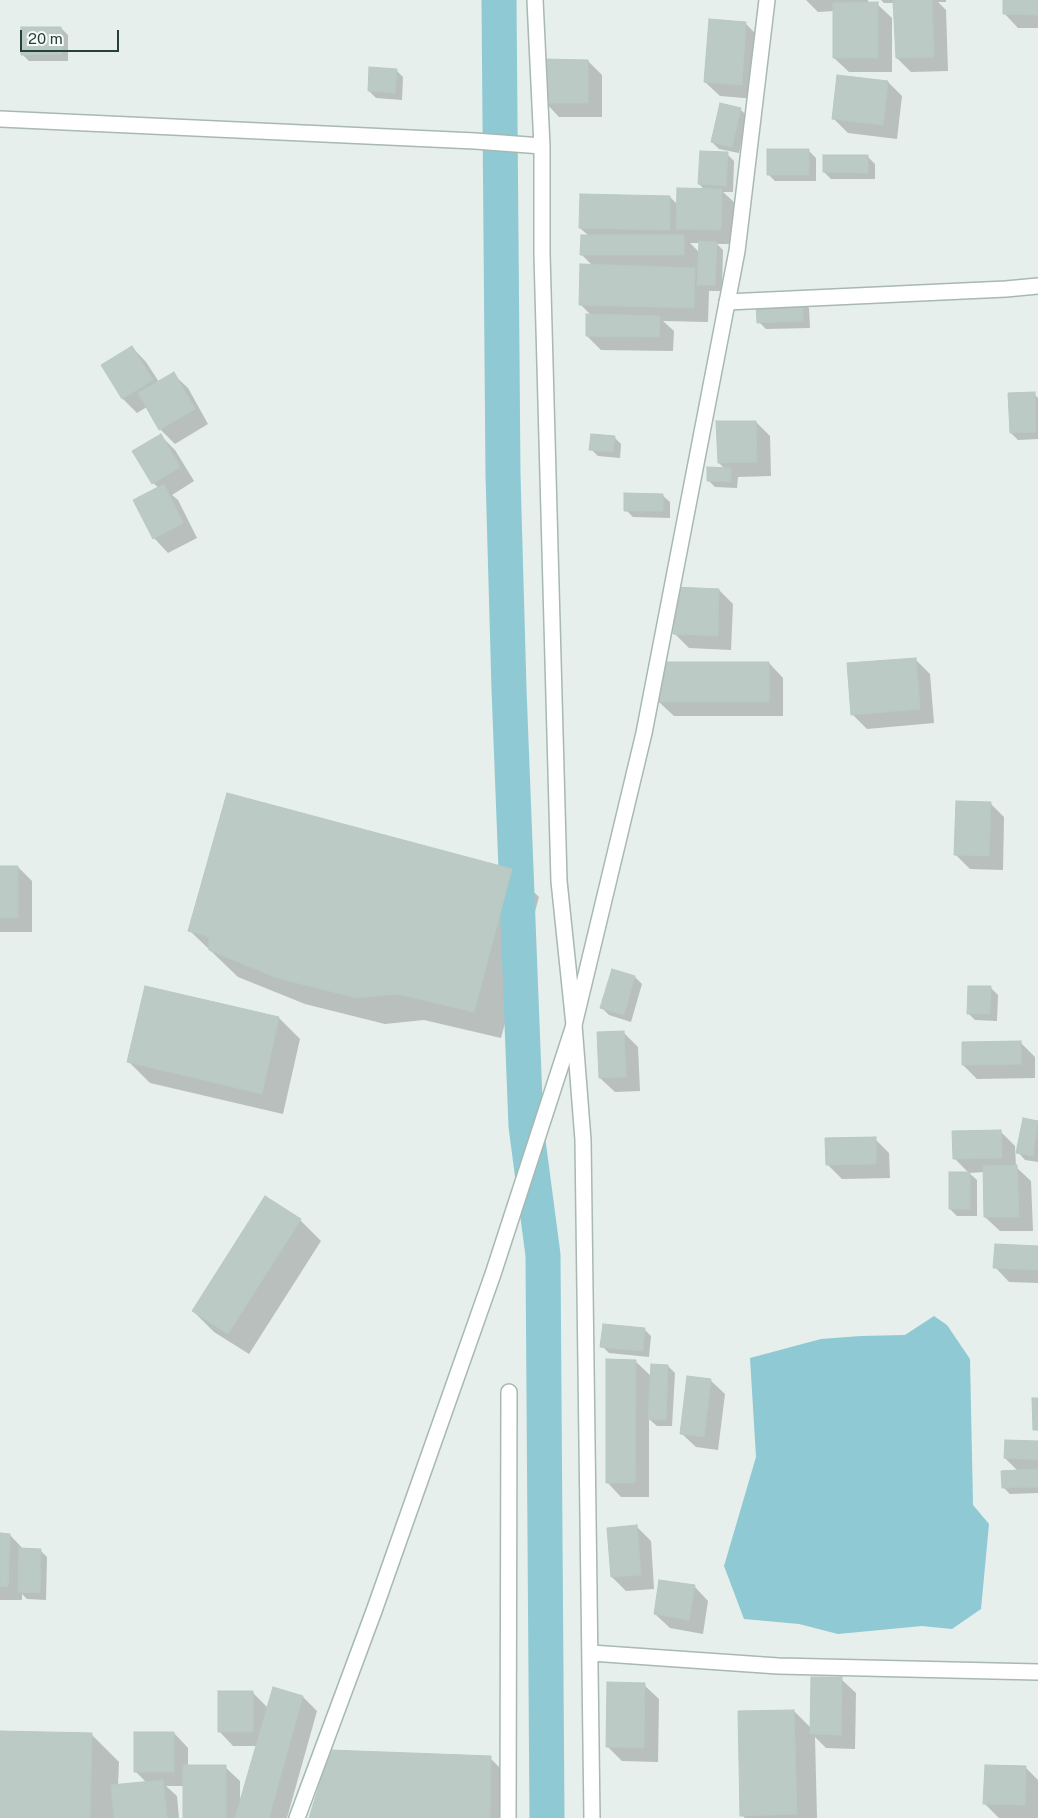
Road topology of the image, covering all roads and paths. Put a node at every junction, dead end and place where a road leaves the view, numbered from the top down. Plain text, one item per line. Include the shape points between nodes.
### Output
1 (535, 0) edge
2 (766, 0) edge
3 (0, 119) edge
4 (542, 146) junction
5 (1038, 286) edge
6 (727, 302) junction
7 (574, 1025) junction
8 (509, 1392) dead end
9 (590, 1653) junction
10 (1038, 1672) edge
11 (297, 1818) edge
12 (508, 1818) edge
13 (592, 1818) edge

1 - 4 street
2 - 6 street via 737,251
3 - 4 street
4 - 7 street via 542,254 560,881
5 - 6 street
6 - 7 street via 644,733
7 - 9 street via 584,1140
7 - 11 street via 493,1274
8 - 12 street
9 - 10 street via 778,1666
9 - 13 street

